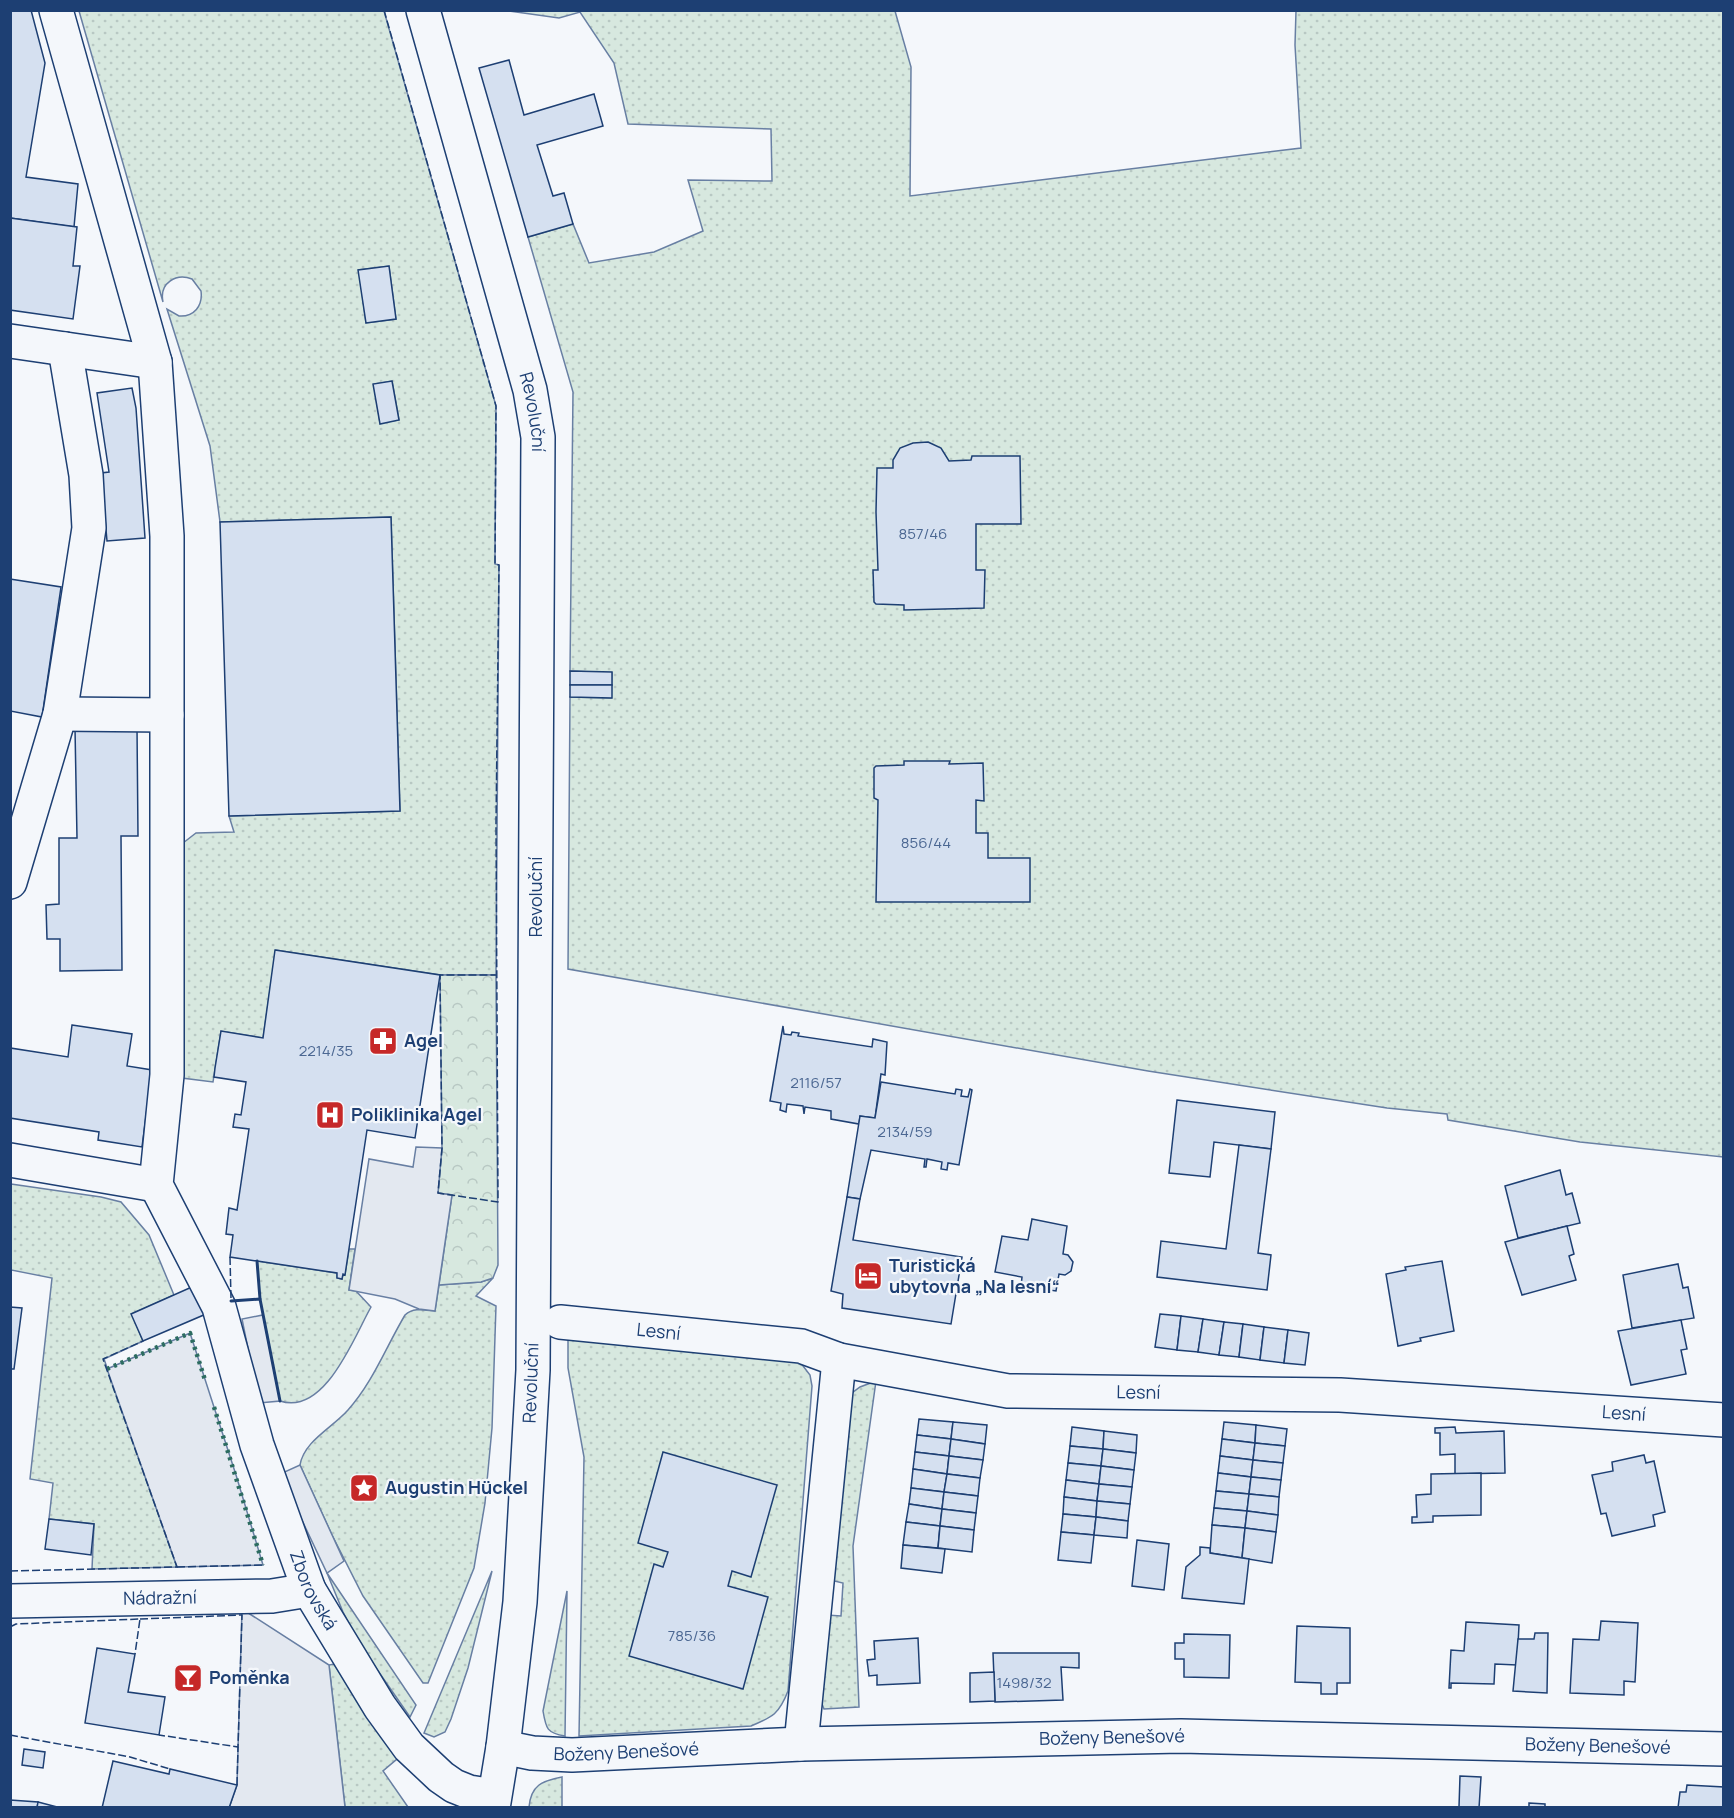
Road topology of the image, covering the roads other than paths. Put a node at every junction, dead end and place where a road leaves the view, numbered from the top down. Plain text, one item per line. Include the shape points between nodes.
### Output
1 (56, 10) edge
2 (423, 10) edge
3 (10, 341) edge
4 (64, 349) junction
5 (155, 362) junction
6 (60, 714) junction
7 (166, 715) junction
8 (10, 882) edge
9 (10, 1160) edge
10 (156, 1185) junction
11 (560, 1322) dead end
12 (839, 1360) junction
13 (1724, 1420) edge
14 (309, 1590) junction
15 (10, 1601) edge
16 (801, 1744) junction
17 (503, 1747) junction
18 (1724, 1749) edge
19 (494, 1802) edge

1 - 5 street
2 - 17 street, Revoluční via 530,390 538,437 533,1370 520,1602
3 - 4 street
4 - 5 street
4 - 6 street via 86,475 89,528
5 - 7 street via 167,536
6 - 7 street
6 - 8 street
7 - 10 street via 167,1075
9 - 10 street
10 - 14 street, Zborovská via 219,1307 257,1445
11 - 12 street, Lesní via 801,1346
12 - 13 street, Lesní via 1008,1391 1340,1395
12 - 16 street
14 - 15 street, Nádražní via 272,1596
14 - 19 street, Zborovská via 409,1747 454,1786
16 - 17 street, Boženy Benešové via 551,1756
16 - 18 street, Boženy Benešové via 1181,1736
17 - 19 street, Revoluční

